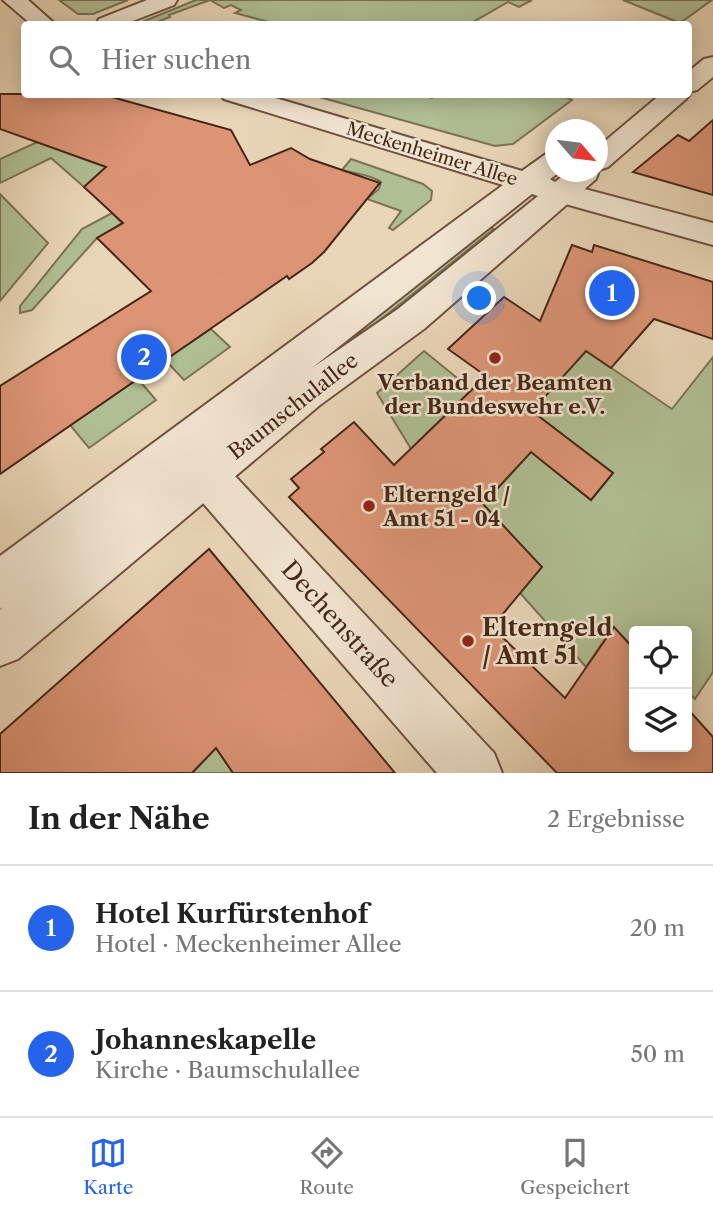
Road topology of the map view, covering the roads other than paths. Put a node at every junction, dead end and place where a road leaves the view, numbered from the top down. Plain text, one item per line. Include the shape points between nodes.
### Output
1 (14, 0) edge
2 (166, 0) edge
3 (40, 21) edge
4 (114, 21) edge
5 (713, 39) edge
6 (692, 55) edge
7 (713, 64) edge
8 (692, 82) edge
9 (249, 98) edge
10 (636, 98) edge
11 (672, 98) edge
12 (608, 120) edge
13 (608, 152) edge
14 (541, 171) edge
15 (574, 182) edge
16 (713, 234) edge
17 (205, 474) junction
18 (0, 585) edge
19 (0, 641) edge
20 (474, 773) edge

1 - 3 street
2 - 4 street
5 - 6 street
7 - 8 street
9 - 14 street, Meckenheimer Allee
10 - 12 street
11 - 13 street
14 - 18 street, Baumschulallee
15 - 16 street, Meckenheimer Allee
15 - 17 street, Baumschulallee via 411,319 306,393
17 - 19 street, Baumschulallee
17 - 20 street, Dechenstraße

